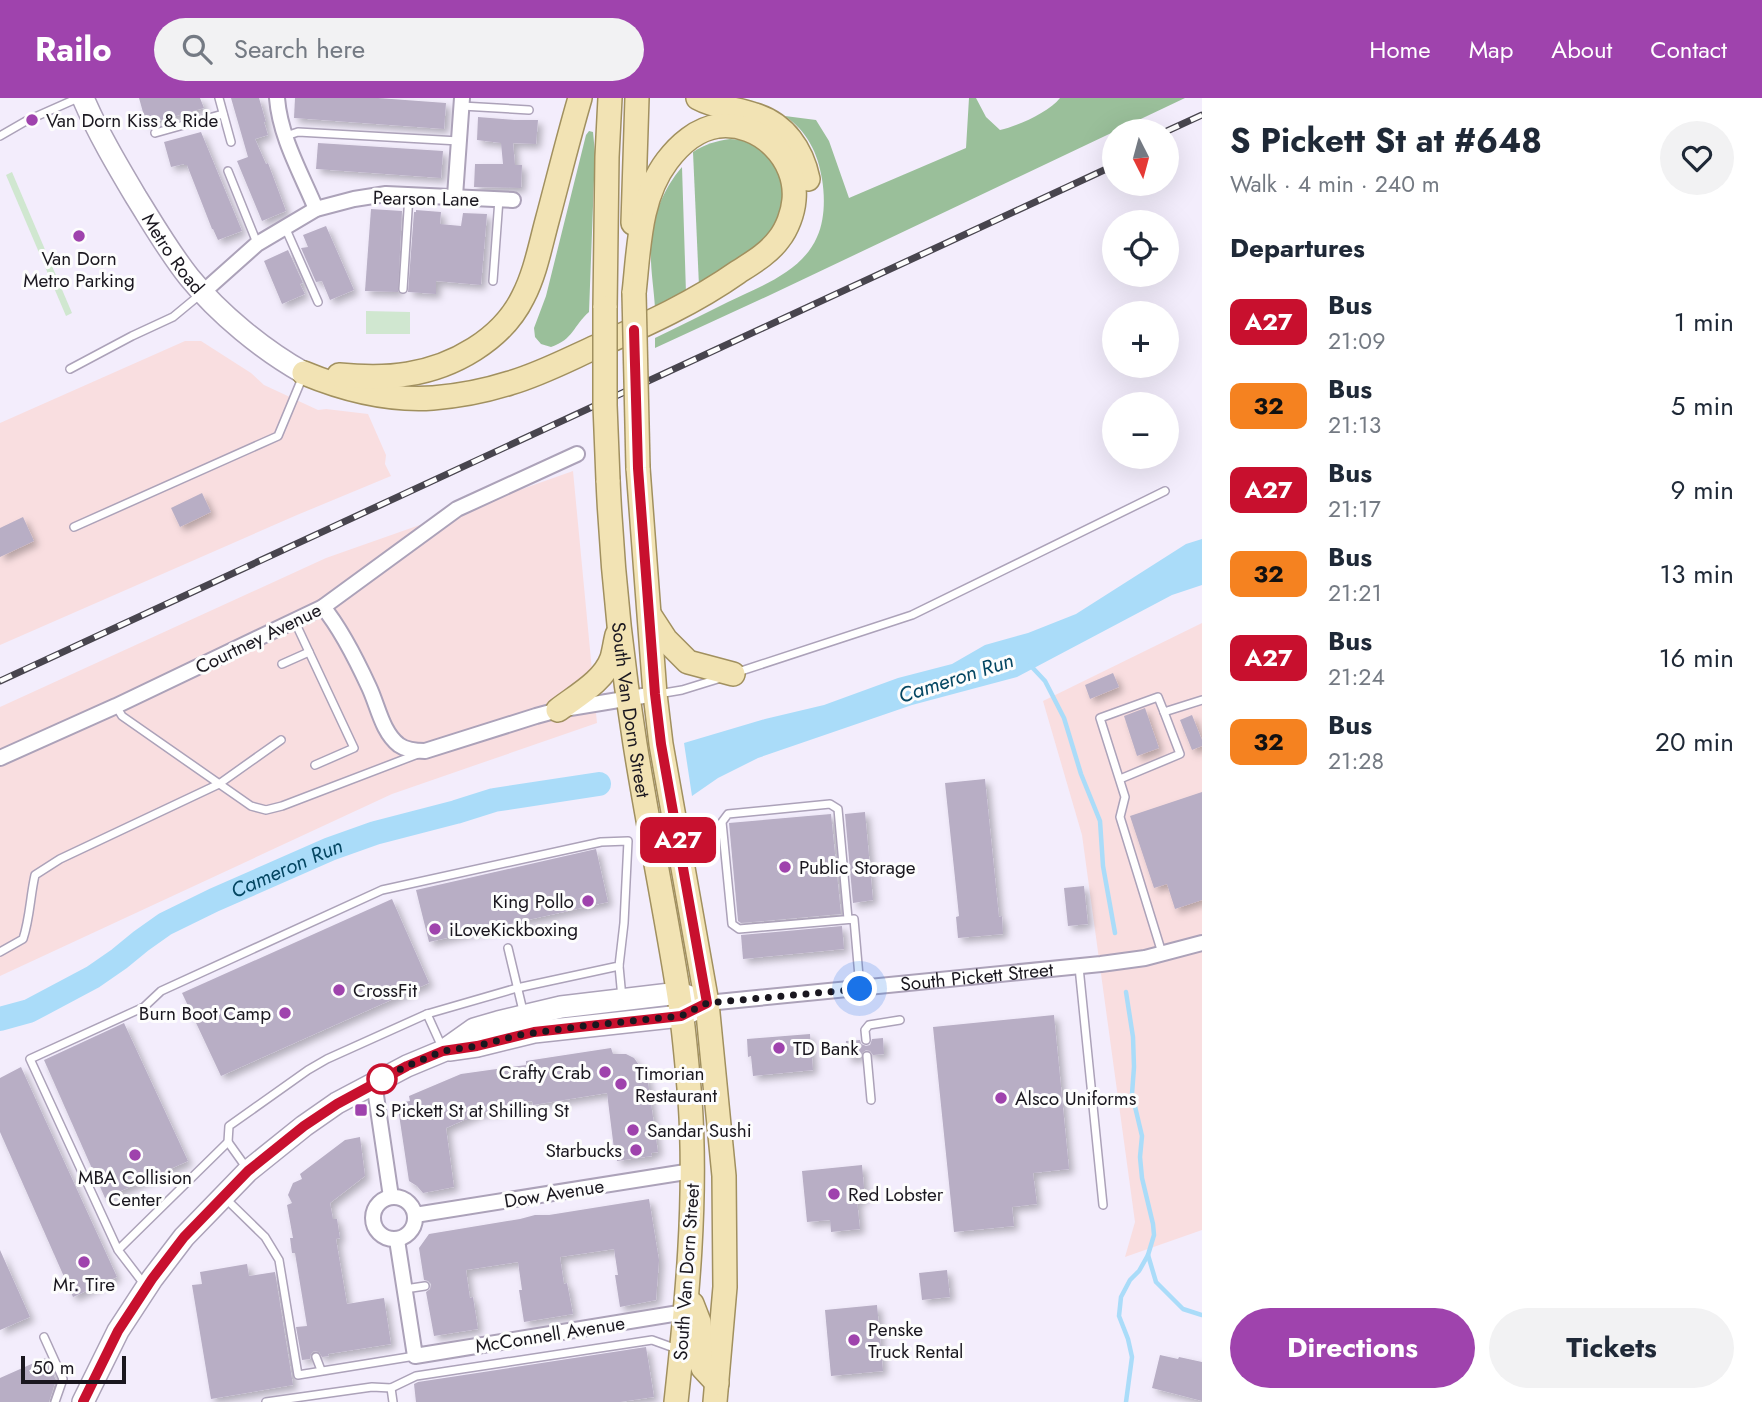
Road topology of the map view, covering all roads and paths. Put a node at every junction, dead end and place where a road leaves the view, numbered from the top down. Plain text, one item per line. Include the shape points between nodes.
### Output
1 (80, 98) edge
2 (219, 98) edge
3 (277, 98) edge
4 (580, 98) edge
5 (610, 98) edge
6 (637, 98) edge
7 (698, 98) edge
8 (462, 102) edge
9 (529, 110) dead end
10 (223, 114) junction
11 (155, 133) dead end
12 (2, 136) edge
13 (285, 136) junction
14 (459, 141) junction
15 (231, 142) dead end
16 (228, 171) dead end
17 (409, 195) junction
18 (455, 196) junction
19 (506, 199) joint
20 (316, 209) junction
21 (284, 226) junction
22 (257, 244) junction
23 (493, 281) dead end
24 (403, 289) dead end
25 (202, 293) junction
26 (634, 293) junction
27 (706, 294) junction
28 (318, 302) dead end
29 (71, 369) dead end
30 (304, 373) junction
31 (577, 454) dead end
32 (1165, 491) dead end
33 (74, 527) dead end
34 (324, 607) junction
35 (648, 613) junction
36 (295, 622) junction
37 (620, 622) junction
38 (309, 652) junction
39 (282, 664) dead end
40 (733, 674) junction
41 (655, 694) junction
42 (628, 698) junction
43 (1202, 700) edge
44 (116, 706) junction
45 (558, 710) junction
46 (1164, 712) junction
47 (281, 740) dead end
48 (425, 751) junction
49 (0, 758) edge
50 (315, 765) dead end
51 (1120, 779) junction
52 (219, 784) junction
53 (848, 919) junction
54 (1202, 943) edge
55 (508, 948) dead end
56 (0, 953) edge
57 (1162, 954) junction
58 (619, 966) junction
59 (1079, 967) junction
60 (517, 988) junction
61 (860, 989) junction
62 (622, 999) junction
63 (707, 1003) junction
64 (680, 1004) junction
65 (427, 1014) junction
66 (524, 1016) junction
67 (900, 1020) dead end
68 (866, 1040) dead end
69 (443, 1051) junction
70 (867, 1056) dead end
71 (374, 1082) junction
72 (871, 1100) dead end
73 (228, 1142) junction
74 (248, 1171) junction
75 (692, 1171) junction
76 (223, 1197) junction
77 (391, 1197) junction
78 (1102, 1205) dead end
79 (415, 1215) junction
80 (397, 1240) junction
81 (118, 1250) junction
82 (425, 1286) dead end
83 (146, 1287) junction
84 (405, 1289) junction
85 (686, 1302) junction
86 (44, 1337) dead end
87 (681, 1349) junction
88 (415, 1356) junction
89 (316, 1357) dead end
90 (321, 1370) junction
91 (391, 1388) junction
92 (716, 1392) edge
93 (55, 1402) edge
94 (83, 1402) edge
95 (266, 1402) edge
96 (393, 1402) edge
97 (675, 1402) edge

1 - 12 lane
1 - 25 main road, Metro Road via 142,206
2 - 10 lane
3 - 13 street
4 - 30 main road via 535,268 524,297 499,330 470,352 408,374
5 - 37 main road, South Van Dorn Street, bridge via 605,405 611,544
6 - 26 main road, South Van Dorn Street
7 - 27 main road via 774,124 797,149 810,192 800,233 783,256 739,282
8 - 9 lane
8 - 14 street
10 - 11 lane
10 - 15 lane
13 - 14 lane via 298,132
13 - 20 street
14 - 18 street
16 - 22 lane
17 - 18 street, Pearson Lane
17 - 20 street, Pearson Lane via 369,196
17 - 24 lane
18 - 19 street, Pearson Lane
19 - 23 lane
20 - 21 street, Pearson Lane
21 - 22 street, Pearson Lane
21 - 28 lane
22 - 25 street, Pearson Lane
25 - 29 lane via 173,317
25 - 30 main road, Metro Road via 270,351
26 - 27 main road via 647,202 666,163 700,133 718,126 750,130 781,155 792,174 794,203 778,242
26 - 35 main road, South Van Dorn Street, bridge via 638,468
27 - 30 main road via 550,368 486,390 431,398 380,396
30 - 33 lane via 278,436
31 - 34 street, Courtney Avenue via 457,509
32 - 40 lane via 912,615
34 - 36 street, Courtney Avenue
34 - 48 street via 337,624 387,730 400,745
35 - 40 main road via 688,662
35 - 41 main road, South Van Dorn Street
36 - 38 lane
36 - 44 street, Courtney Avenue
37 - 42 main road, South Van Dorn Street
37 - 45 main road via 607,668
38 - 39 lane
38 - 50 lane via 354,748
40 - 41 lane
41 - 42 street
41 - 63 main road, South Van Dorn Street
42 - 45 street
42 - 64 main road, South Van Dorn Street
43 - 46 lane
44 - 49 street, Courtney Avenue
44 - 52 lane via 122,716
45 - 48 street
46 - 51 lane via 1180,754
46 - 51 lane via 1158,697 1100,718
47 - 52 lane
48 - 52 lane via 266,810 251,806
51 - 57 lane via 1125,797 1120,817
52 - 56 lane via 35,875 23,939
53 - 53 lane via 738,929 732,924 722,822 727,814 830,804 838,809
53 - 61 lane via 853,919
54 - 57 street, South Pickett Street
55 - 60 lane
57 - 59 street, South Pickett Street
58 - 60 lane
58 - 62 lane
58 - 81 lane via 628,841 601,842 383,890 161,991 144,1007 30,1059
59 - 61 street, South Pickett Street
59 - 78 lane
60 - 65 lane
60 - 66 lane
61 - 63 street, South Pickett Street
62 - 64 main road, South Pickett Street
62 - 66 main road, South Pickett Street
63 - 64 main road, South Pickett Street
63 - 92 main road, South Van Dorn Street via 725,1201 725,1287
64 - 69 main road, South Pickett Street
64 - 75 main road, South Van Dorn Street
65 - 69 lane
65 - 73 lane via 308,1069 229,1126
66 - 69 main road, South Pickett Street via 474,1029
67 - 68 lane via 869,1025
69 - 71 main road, South Pickett Street
70 - 72 lane
71 - 74 main road, South Pickett Street via 304,1126
71 - 77 street
73 - 74 lane
73 - 81 lane
74 - 76 main road, South Pickett Street
75 - 79 street, Dow Avenue
75 - 85 main road, South Van Dorn Street
76 - 83 main road, South Pickett Street via 184,1237
76 - 90 lane via 265,1237 278,1260 298,1374
77 - 79 street via 407,1201
77 - 80 street via 377,1206 373,1222 381,1236
79 - 80 street via 412,1230
80 - 84 street
81 - 83 lane
82 - 84 lane
83 - 94 main road, South Pickett Street
84 - 88 street
85 - 87 main road, South Van Dorn Street
85 - 88 street, McConnell Avenue
85 - 92 main road via 699,1322 700,1360
86 - 93 lane via 63,1378
87 - 91 lane via 652,1340 416,1376
87 - 97 main road, South Van Dorn Street
88 - 90 lane
89 - 90 lane
91 - 95 lane
91 - 96 lane

